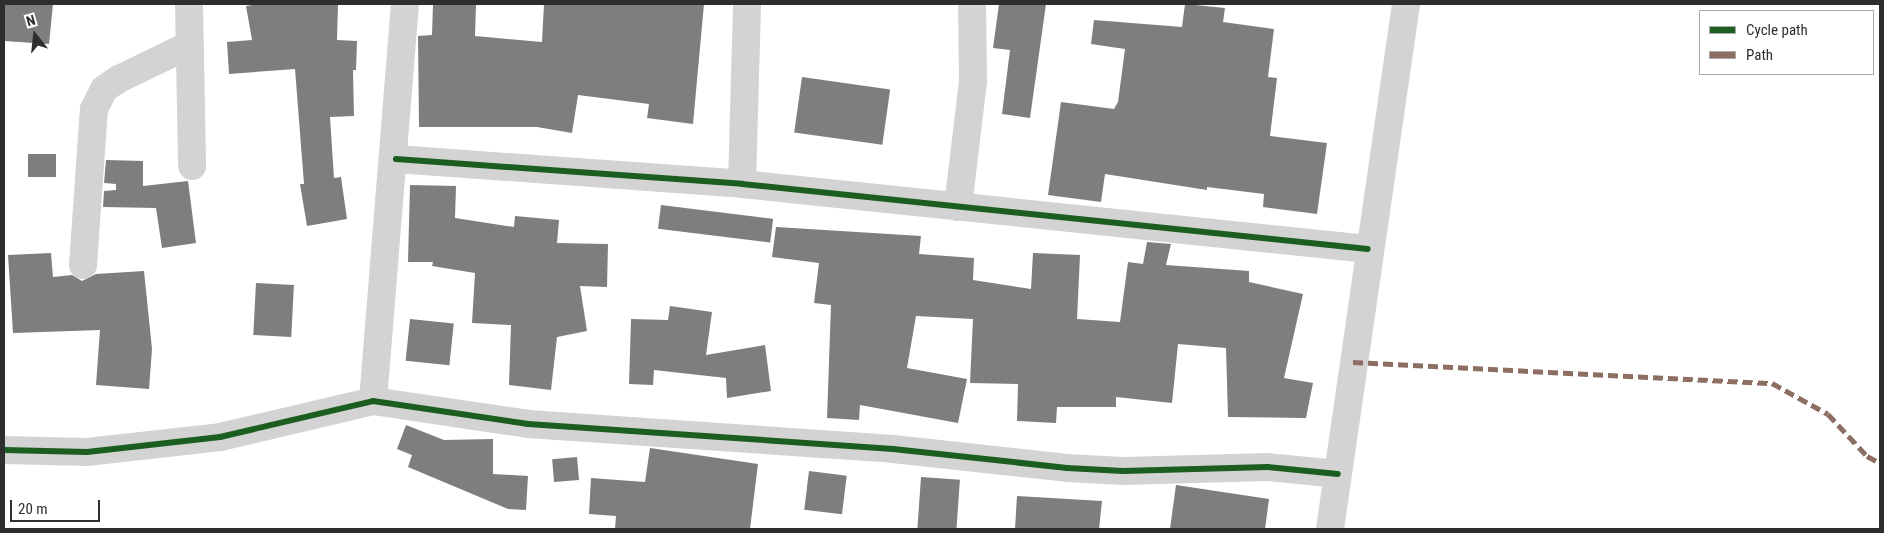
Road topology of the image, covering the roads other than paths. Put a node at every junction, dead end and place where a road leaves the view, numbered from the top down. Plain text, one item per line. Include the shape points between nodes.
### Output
1 (189, 4) edge
2 (405, 4) edge
3 (747, 4) edge
4 (972, 4) edge
5 (1398, 4) edge
6 (187, 46) junction
7 (396, 159) junction
8 (192, 166) dead end
9 (742, 184) junction
10 (958, 207) junction
11 (1368, 249) junction
12 (84, 265) dead end
13 (373, 401) junction
14 (4, 450) edge
15 (1338, 474) junction
16 (1330, 529) edge

1 - 6 street
2 - 7 street
3 - 9 street
4 - 10 street via 973,82
5 - 11 street
6 - 8 street
6 - 12 street via 104,89 94,109
7 - 9 street
7 - 13 street
9 - 10 street
10 - 11 street
11 - 15 street
13 - 14 street via 220,437 88,452
13 - 15 street via 528,424 893,448 1067,468 1123,471 1268,467
15 - 16 street

